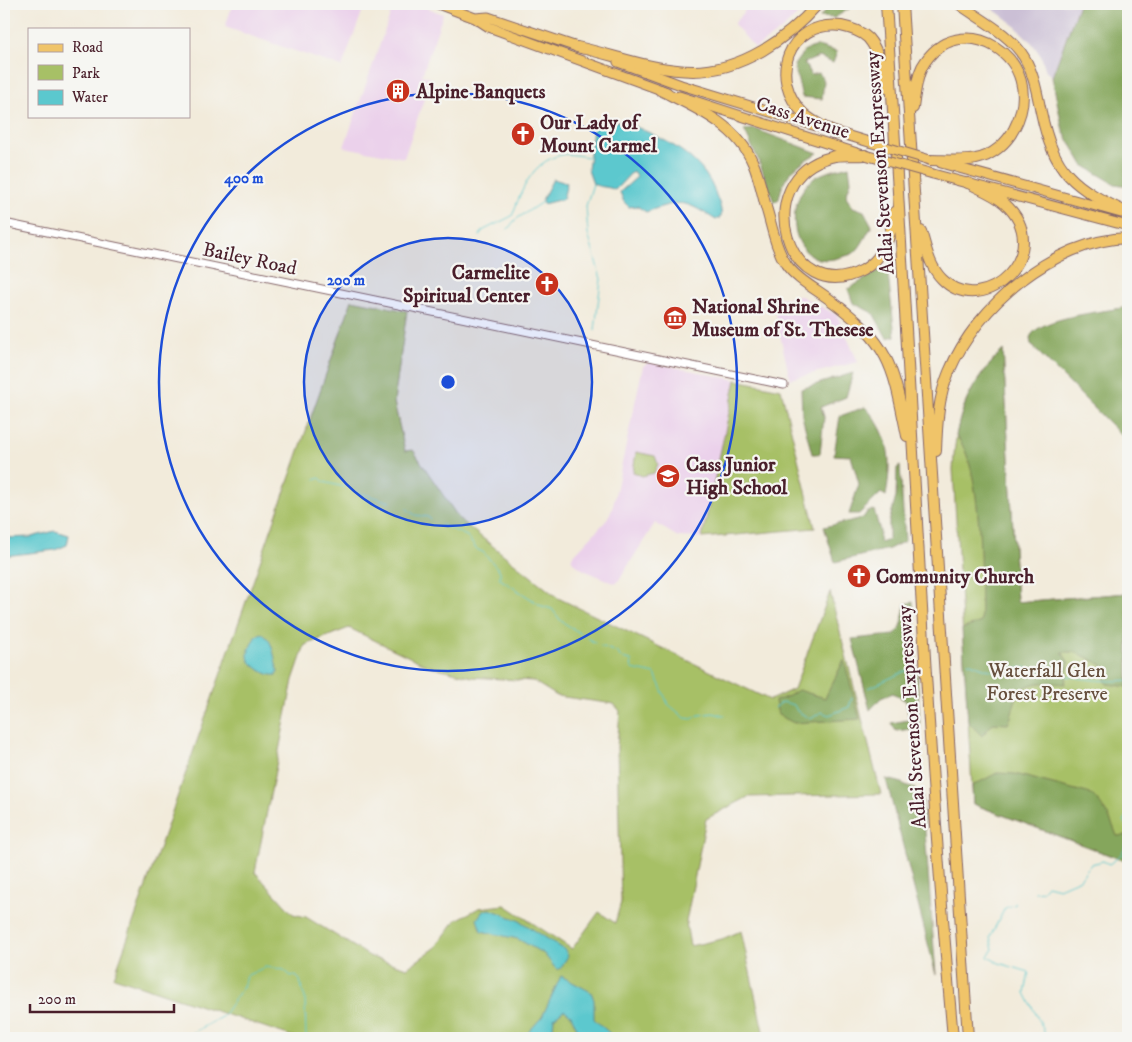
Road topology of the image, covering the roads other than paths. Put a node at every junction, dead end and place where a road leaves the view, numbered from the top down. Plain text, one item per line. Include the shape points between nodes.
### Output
1 (438, 4) edge
2 (818, 4) edge
3 (886, 4) edge
4 (902, 4) edge
5 (959, 4) edge
6 (476, 18) junction
7 (577, 47) junction
8 (660, 90) junction
9 (893, 109) junction
10 (910, 131) junction
11 (836, 134) junction
12 (865, 155) junction
13 (930, 160) junction
14 (968, 183) junction
15 (897, 186) junction
16 (916, 213) junction
17 (1128, 214) edge
18 (4, 223) edge
19 (1128, 226) edge
20 (1128, 238) edge
21 (784, 385) dead end
22 (914, 468) junction
23 (933, 492) junction
24 (953, 1038) edge
25 (968, 1038) edge

1 - 6 main road, Cass Avenue
2 - 7 highway via 777,42 737,63 714,69 695,71 656,67
3 - 9 highway, Adlai Stevenson Expressway
4 - 10 highway, Adlai Stevenson Expressway
5 - 17 highway via 1012,42 1023,56 1032,72 1050,147 1068,176 1084,190
6 - 7 main road, Cass Avenue via 488,17
6 - 8 main road, Cass Avenue via 489,27
7 - 11 main road, Cass Avenue via 681,85
8 - 12 main road, Cass Avenue
8 - 22 highway via 717,120 739,140 752,162 775,242 785,263 798,277 860,323 878,343 896,381
9 - 11 highway via 878,56 868,38 845,27 814,29 791,50 785,63 785,80 791,98 804,114
9 - 15 highway, Adlai Stevenson Expressway
10 - 13 highway via 922,67 941,46 957,41 980,40 998,47 1012,61 1021,80 1024,98 1018,120 1002,146 976,159
10 - 16 highway, Adlai Stevenson Expressway
11 - 13 main road, Cass Avenue, bridge
12 - 14 main road, Cass Avenue, bridge
12 - 15 highway via 831,156 810,166 794,183 786,200 783,226 789,245 801,263 814,272 836,276 855,273 872,264 882,253 891,234
13 - 17 main road, Cass Avenue
14 - 16 highway via 1003,202 1020,227 1023,239 1020,257 1001,283 973,291 958,289 944,281 931,263
14 - 19 main road, Cass Avenue
15 - 22 highway, Adlai Stevenson Expressway
16 - 23 highway, Adlai Stevenson Expressway
18 - 21 street, Bailey Road
20 - 23 highway via 1091,243 1041,266 1015,286 968,336 943,387 937,419
22 - 24 highway, Adlai Stevenson Expressway
23 - 25 highway, Adlai Stevenson Expressway

